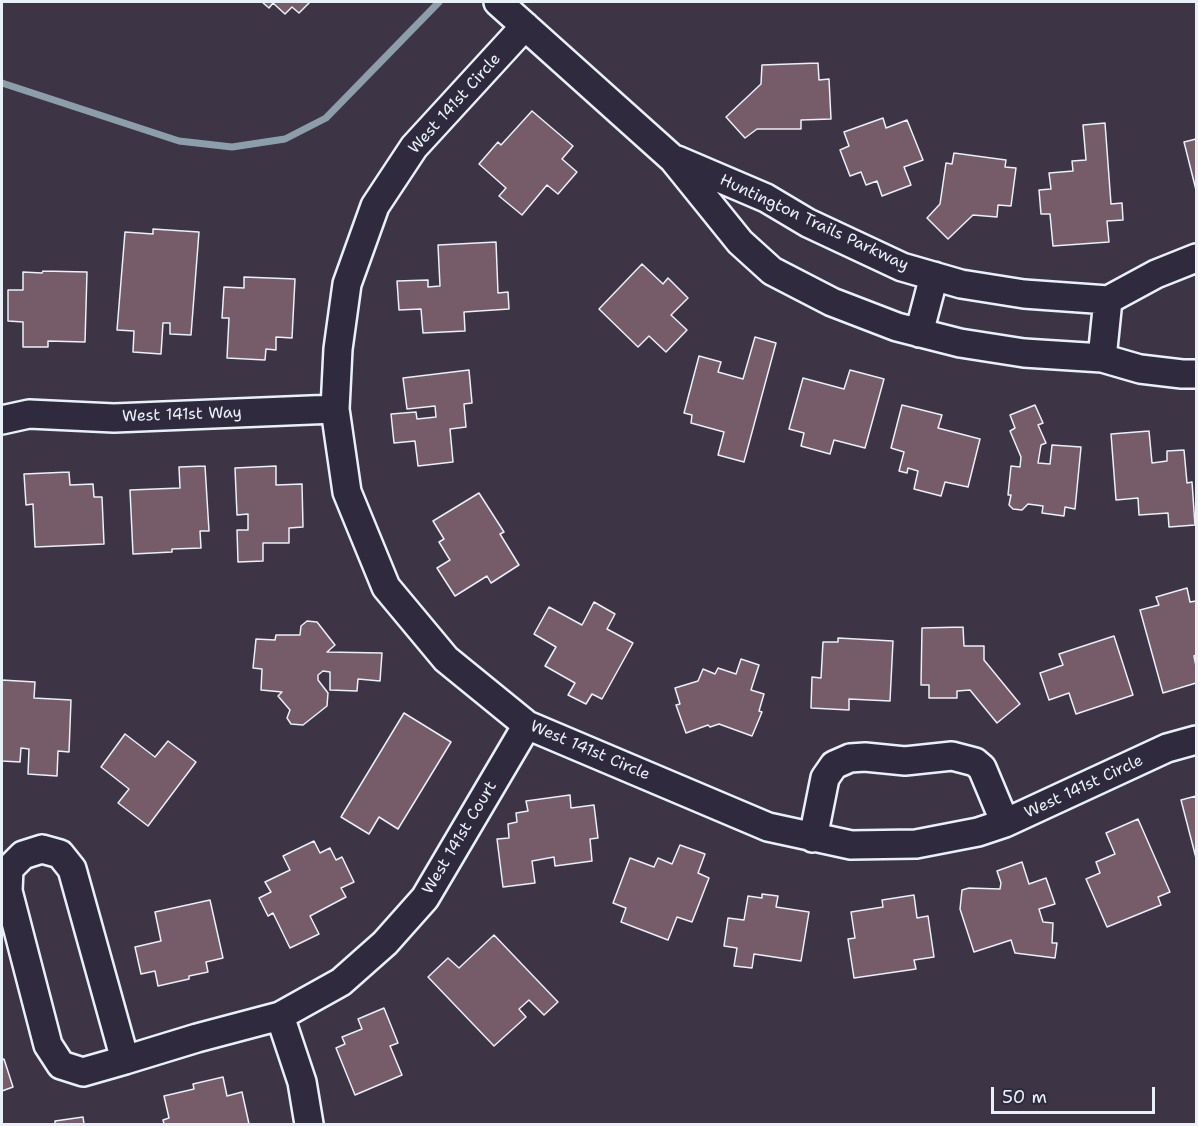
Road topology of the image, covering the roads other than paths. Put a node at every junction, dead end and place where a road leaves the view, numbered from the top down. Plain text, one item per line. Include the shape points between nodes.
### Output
1 (498, 2) edge
2 (525, 26) junction
3 (674, 159) junction
4 (1197, 258) edge
5 (934, 276) junction
6 (1108, 300) junction
7 (919, 333) junction
8 (1102, 358) junction
9 (1197, 374) edge
10 (2, 398) edge
11 (335, 409) junction
12 (29, 414) junction
13 (2, 420) edge
14 (527, 725) junction
15 (1197, 740) edge
16 (1005, 824) junction
17 (813, 838) junction
18 (280, 1016) junction
19 (124, 1060) junction
20 (309, 1125) edge

1 - 2 street, Huntington Trails Parkway
2 - 3 street, Huntington Trails Parkway
2 - 11 street, West 141st Circle via 414,147 375,206 347,284
3 - 5 street, Huntington Trails Parkway via 766,198 853,245 902,267
3 - 7 street, Huntington Trails Parkway via 740,242 772,271 832,302
4 - 6 street via 1156,274
5 - 6 street, Huntington Trails Parkway via 1024,294
5 - 7 street
6 - 8 street
7 - 8 street, Huntington Trails Parkway via 1024,353
8 - 9 street, Huntington Trails Parkway via 1140,369
10 - 12 street, West 141st Way
11 - 12 street, West 141st Way via 114,418
11 - 14 street, West 141st Circle via 347,492 386,587 446,659
12 - 13 street, West 141st Way
14 - 17 street, West 141st Circle via 768,827
14 - 18 street, West 141st Court via 425,898 385,943 341,982
15 - 16 street, West 141st Circle via 1167,748
16 - 17 street, West 141st Circle via 916,844 851,845
16 - 17 street via 975,762 952,756 905,761 850,758 834,765 825,778
18 - 19 street, West 141st Court
18 - 20 street via 302,1082
19 - 19 street, West 141st Court via 72,869 60,854 42,849 22,855 9,869 8,891 48,1046 61,1065 83,1072

